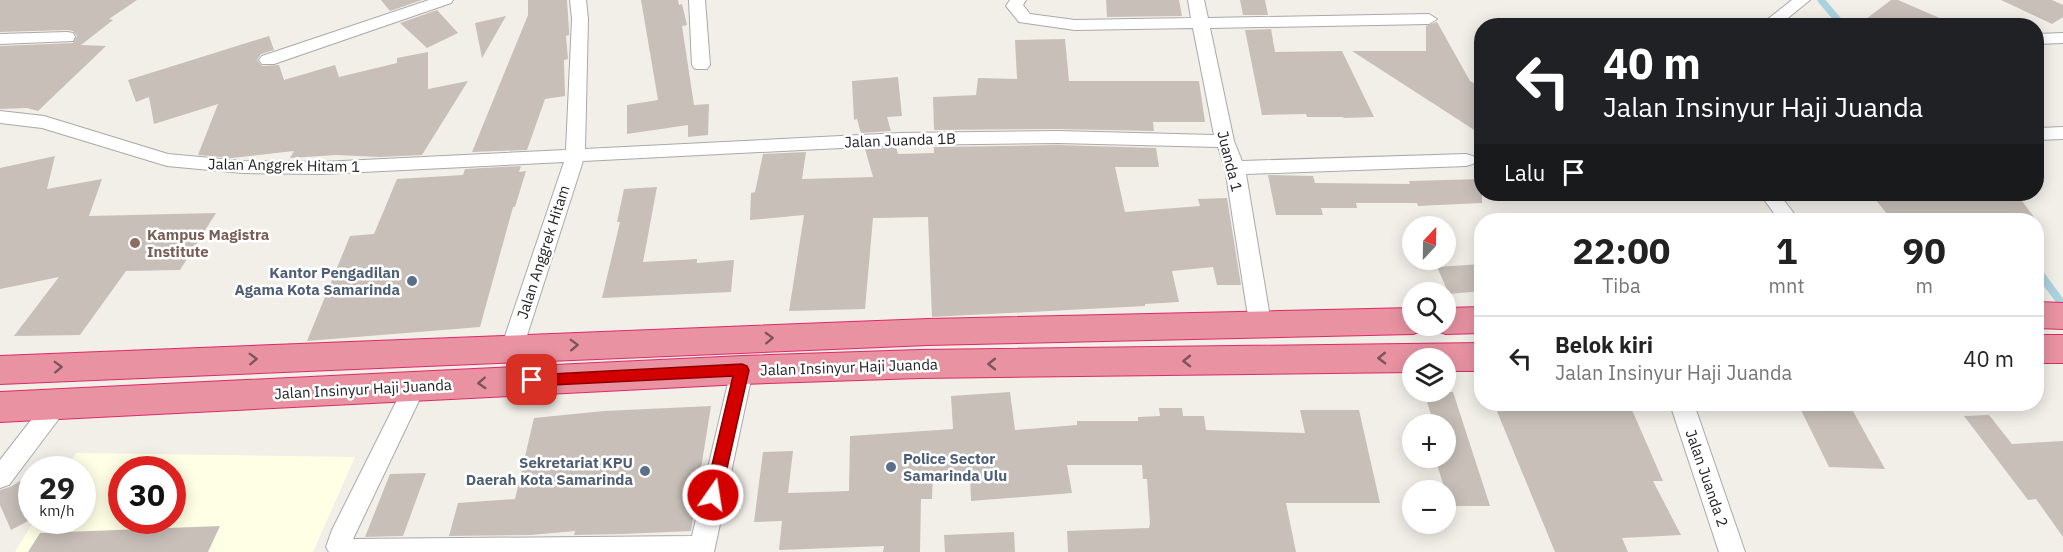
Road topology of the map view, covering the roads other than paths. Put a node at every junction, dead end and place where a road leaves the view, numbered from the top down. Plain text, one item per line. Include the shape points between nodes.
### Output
1 (446, 0) edge
2 (578, 0) edge
3 (697, 0) edge
4 (1018, 0) edge
5 (1196, 0) edge
6 (1801, 0) edge
7 (1777, 18) edge
8 (1429, 19) dead end
9 (1200, 23) junction
10 (67, 38) dead end
11 (2063, 38) edge
12 (0, 39) edge
13 (2044, 39) edge
14 (268, 60) dead end
15 (701, 65) dead end
16 (0, 117) edge
17 (2044, 134) edge
18 (2063, 134) edge
19 (1225, 141) junction
20 (575, 157) junction
21 (1466, 160) dead end
22 (1235, 168) junction
23 (2044, 315) edge
24 (2063, 316) edge
25 (1474, 320) edge
26 (1402, 321) edge
27 (1456, 321) edge
28 (1260, 323) junction
29 (512, 348) junction
30 (928, 348) junction
31 (2044, 349) edge
32 (2063, 349) edge
33 (1474, 357) edge
34 (0, 370) edge
35 (742, 370) junction
36 (415, 386) junction
37 (56, 405) junction
38 (0, 407) edge
39 (1684, 411) edge
40 (0, 478) edge
41 (701, 550) edge
42 (339, 551) edge
43 (1732, 552) edge

1 - 14 street
2 - 20 street, Jalan Anggrek Hitam
3 - 15 street
4 - 9 street via 1014,6 1025,18 1075,25
5 - 9 street, Juanda 1
6 - 7 street
8 - 9 street
9 - 19 street, Juanda 1
10 - 12 street
11 - 13 street
16 - 20 street, Jalan Anggrek Hitam 1 via 44,122 167,160 243,166 322,168
17 - 18 street
19 - 20 street, Jalan Juanda 1B via 976,137
19 - 22 street, Juanda 1
20 - 29 street, Jalan Anggrek Hitam
21 - 22 street
22 - 28 street, Juanda 1
23 - 24 highway
25 - 27 highway
26 - 28 highway, Jalan Insinyur Haji Juanda
28 - 30 highway, Jalan Insinyur Haji Juanda
29 -> 30 highway, Jalan Insinyur Haji Juanda
34 -> 29 highway, Jalan Insinyur Haji Juanda
33 -> 30 highway, Jalan Insinyur Haji Juanda
30 - 35 highway, Jalan Insinyur Haji Juanda
31 - 32 highway
35 -> 36 highway, Jalan Insinyur Haji Juanda
35 - 41 street
36 - 37 highway, Jalan Insinyur Haji Juanda
36 - 42 street via 341,538
37 - 38 highway, Jalan Insinyur Haji Juanda
37 - 40 street
39 - 43 street, Jalan Juanda 2
41 - 42 street

